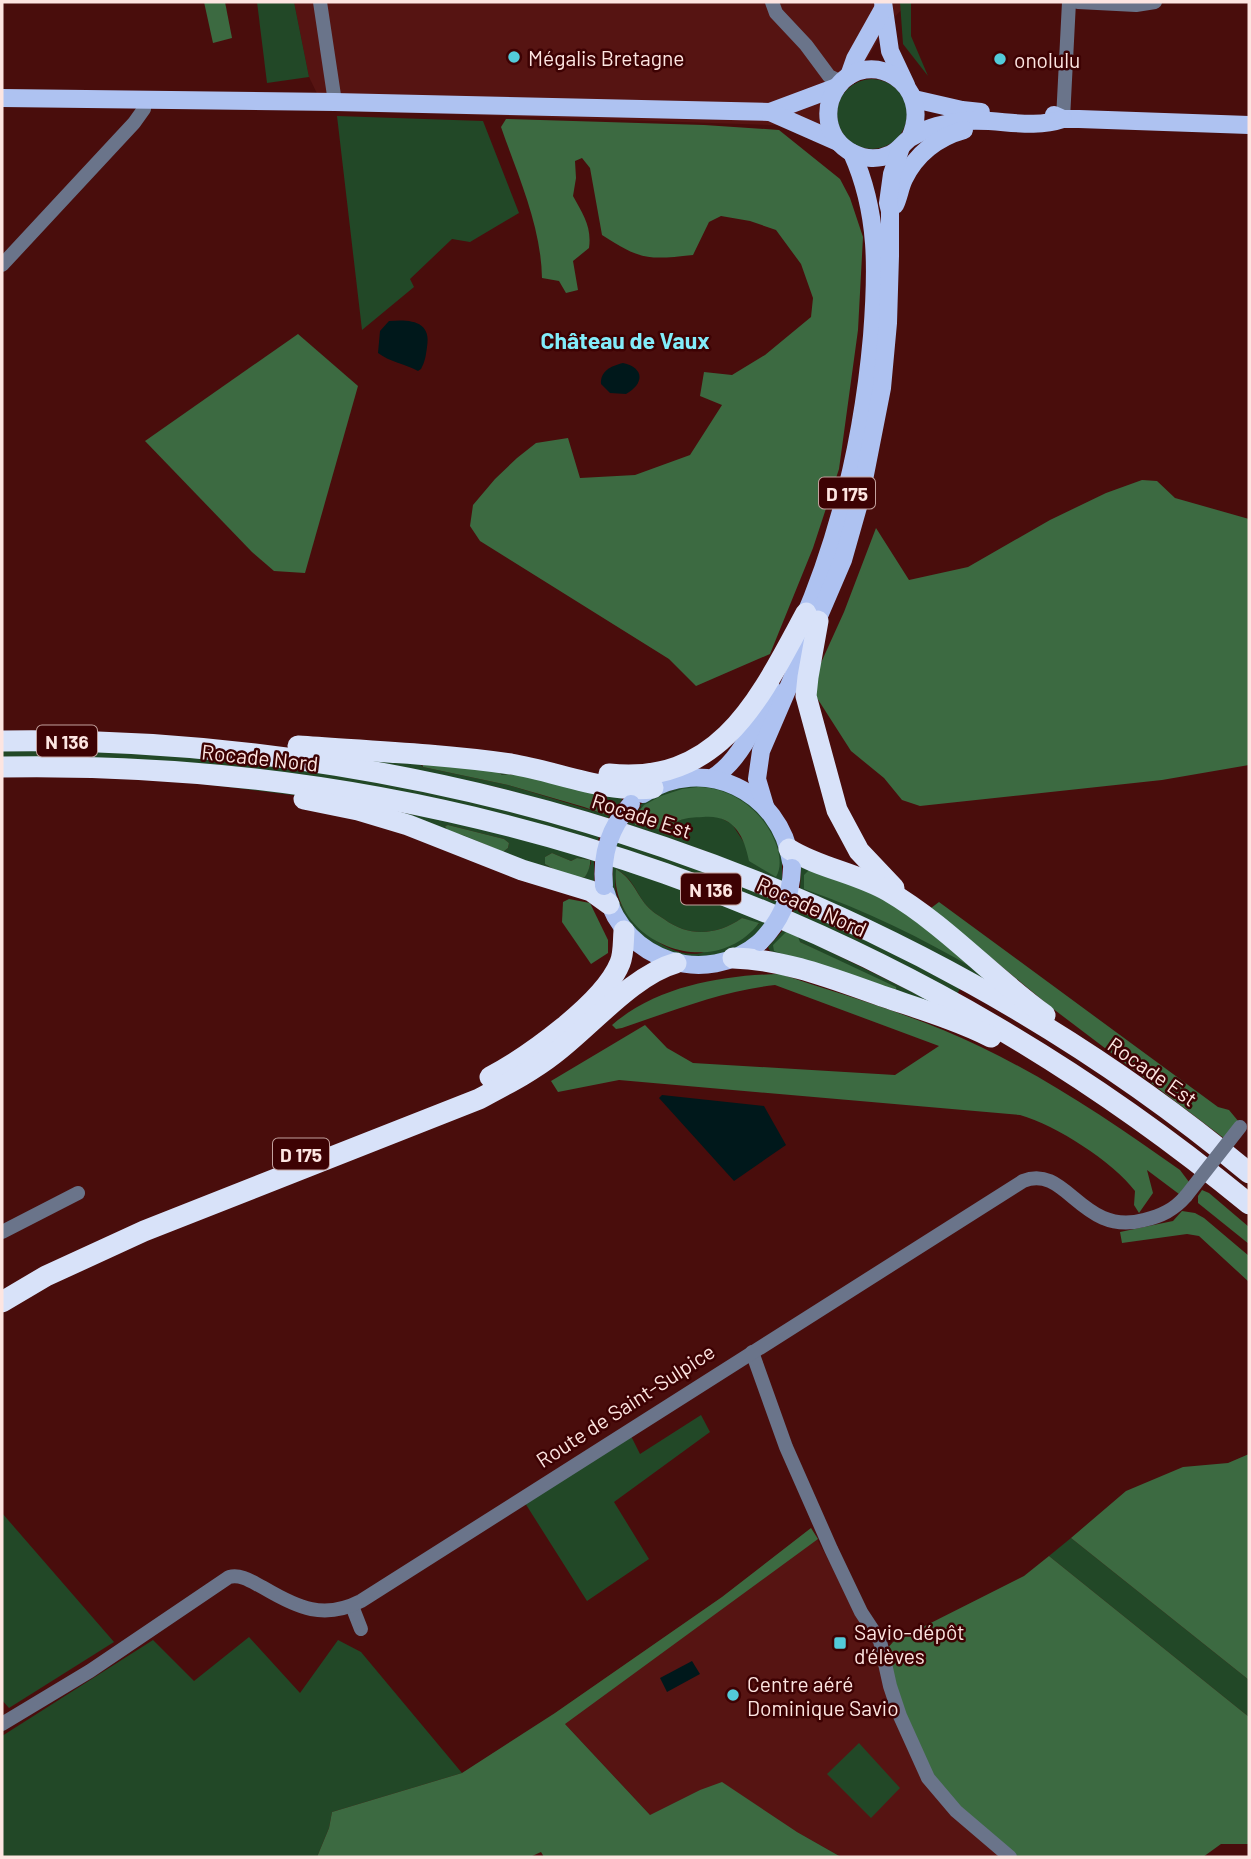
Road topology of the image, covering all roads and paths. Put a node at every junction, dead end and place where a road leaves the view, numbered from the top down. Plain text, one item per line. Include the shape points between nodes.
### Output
1 (320, 2) edge
2 (772, 2) edge
3 (1069, 2) edge
4 (1078, 2) edge
5 (1155, 2) edge
6 (883, 5) edge
7 (843, 82) junction
8 (910, 92) junction
9 (2, 98) edge
10 (144, 101) junction
11 (335, 102) junction
12 (770, 112) junction
13 (1063, 118) junction
14 (1011, 124) junction
15 (1249, 125) edge
16 (905, 142) junction
17 (845, 147) junction
18 (890, 211) junction
19 (2, 264) edge
20 (812, 617) junction
21 (2, 741) edge
22 (132, 743) junction
23 (499, 763) junction
24 (2, 766) edge
25 (129, 768) junction
26 (712, 778) junction
27 (653, 788) junction
28 (765, 806) junction
29 (790, 859) junction
30 (607, 895) junction
31 (912, 907) junction
32 (624, 931) junction
33 (733, 958) junction
34 (676, 963) junction
35 (1245, 1123) edge
36 (1202, 1136) junction
37 (1249, 1173) edge
38 (1226, 1185) junction
39 (78, 1193) dead end
40 (1249, 1204) edge
41 (2, 1232) edge
42 (2, 1285) edge
43 (2, 1302) edge
44 (752, 1352) junction
45 (352, 1606) junction
46 (361, 1629) dead end
47 (2, 1724) edge
48 (1010, 1857) edge

1 - 11 street
2 - 7 street via 776,13 829,76
3 - 13 street
4 - 5 street
6 - 7 main road
6 - 8 main road via 890,51
7 - 8 main road via 861,71 878,70 897,78
7 - 12 main road
7 - 17 main road via 828,114 832,133
8 - 13 main road via 962,110 1049,113
8 - 16 main road via 916,119
9 - 10 main road
10 - 11 main road
10 - 19 street via 134,123
11 - 12 main road
12 - 17 main road
13 - 14 main road via 1048,124
13 - 15 main road
14 - 16 main road via 956,122
14 - 18 main road via 961,130 936,142 911,166
16 - 17 main road via 883,157 862,157
16 - 18 main road, D 175 via 890,182
17 - 20 main road, D 175 via 867,191 872,218 875,271 868,384 848,491
18 - 20 main road, D 175 via 888,323 873,443 843,560
20 - 23 highway via 739,724 717,745 685,763 656,772 618,775 525,761
20 - 26 main road, D 175 via 735,755
20 - 28 main road, D 175 via 761,751 757,779
20 - 31 highway via 806,696 837,810 859,851
21 - 22 highway, Rocade Est / N 136
22 - 23 highway via 187,739
22 - 36 highway, Rocade Est / N 136 via 256,754 400,776 535,807 699,859 822,910 961,979 1081,1051
23 - 27 highway via 610,787
24 - 25 highway, N 136
25 - 30 highway via 373,814 522,870
25 - 38 highway, Rocade Nord / N 136 via 287,783 442,810 614,855 725,894 902,974 1000,1028 1095,1088
26 - 27 main road via 680,779
26 - 28 main road via 741,788
27 - 30 main road, bridge via 631,804 608,841 603,863
28 - 29 main road via 779,824
29 - 31 highway via 806,858 862,877
29 - 33 main road, bridge via 790,889 774,927 760,942
30 - 32 main road
31 - 36 highway
32 - 34 main road via 642,948
32 - 42 highway, D 175 via 616,970 588,1004 544,1043 496,1074 445,1099 137,1218
33 - 34 main road via 705,965
33 - 38 highway via 806,971 981,1032 1066,1079
34 - 43 highway, D 175 via 643,979 553,1055 479,1100 144,1231 46,1276
35 - 44 street, Route de Saint-Sulpice, bridge via 1176,1207 1161,1215 1130,1224 1109,1221 1090,1212 1048,1178 1033,1177
36 - 37 highway, N 136
38 - 40 highway, Rocade Nord / N 136
39 - 41 street
44 - 45 street, Route de Saint-Sulpice
44 - 48 street via 786,1447 831,1549 880,1641 900,1716 928,1778 956,1811
45 - 46 street
45 - 47 street, Route de Saint-Sulpice via 315,1610 241,1576 229,1577

